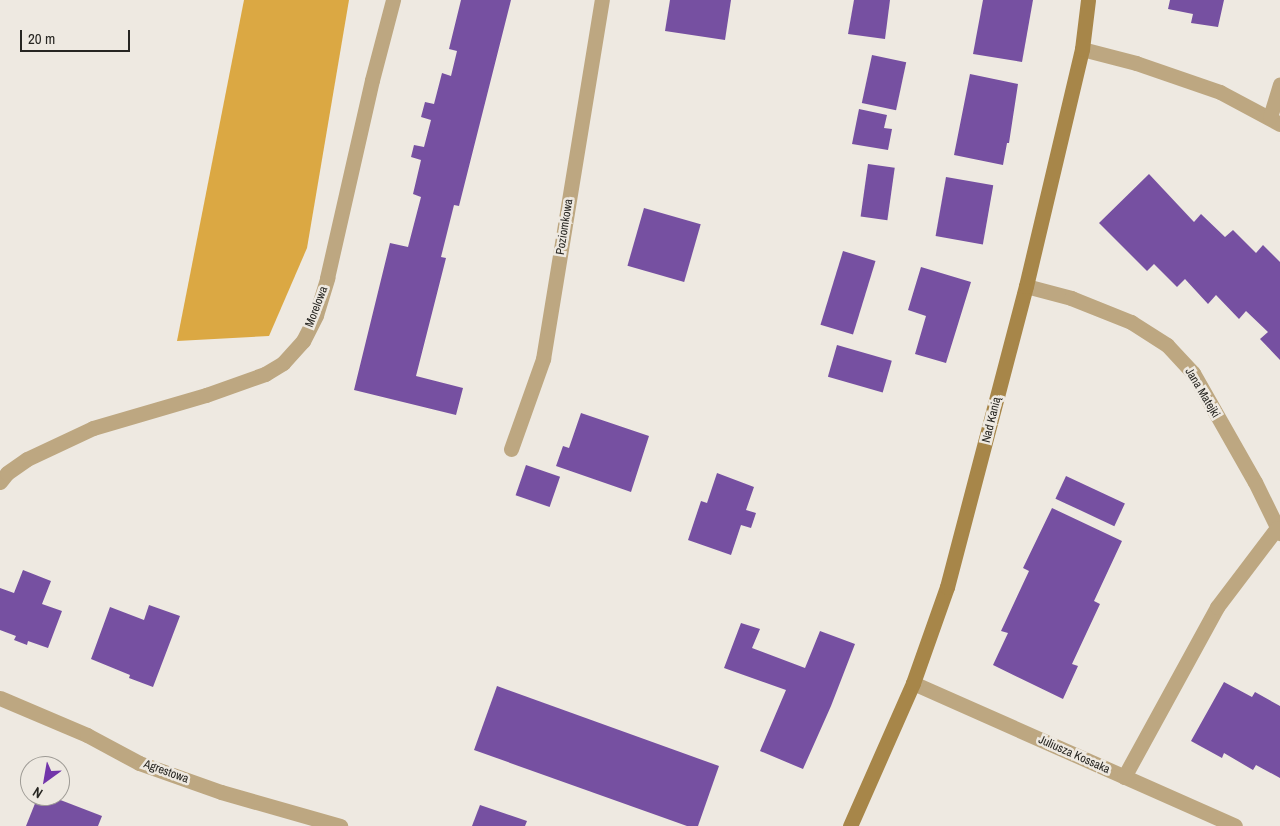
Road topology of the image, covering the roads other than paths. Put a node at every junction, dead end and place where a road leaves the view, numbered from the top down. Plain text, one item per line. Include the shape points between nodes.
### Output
1 (393, 0) edge
2 (602, 0) edge
3 (1088, 0) edge
4 (1082, 49) junction
5 (1280, 84) edge
6 (1275, 121) edge
7 (1026, 286) junction
8 (511, 449) dead end
9 (0, 482) edge
10 (1279, 530) edge
11 (913, 683) junction
12 (0, 698) edge
13 (1124, 777) junction
14 (340, 826) edge
15 (850, 826) edge
16 (1235, 826) edge

1 - 9 street, Morelowa via 327,278 316,315 303,341 283,363 265,374 93,428 27,459
2 - 8 street, Poziomkowa via 543,359
3 - 4 street, Nad Kanią
4 - 6 street via 1136,63 1220,92
4 - 7 street, Nad Kanią
5 - 6 street
7 - 10 street, Jana Matejki via 1071,298 1131,322 1167,346 1193,373
7 - 11 street, Nad Kanią via 947,587
10 - 13 street, Jana Matejki via 1217,607
11 - 13 street, Juliusza Kossaka
11 - 15 street, Nad Kanią
12 - 14 street, Agrestowa via 87,735 139,763 222,792
13 - 16 street, Juliusza Kossaka

